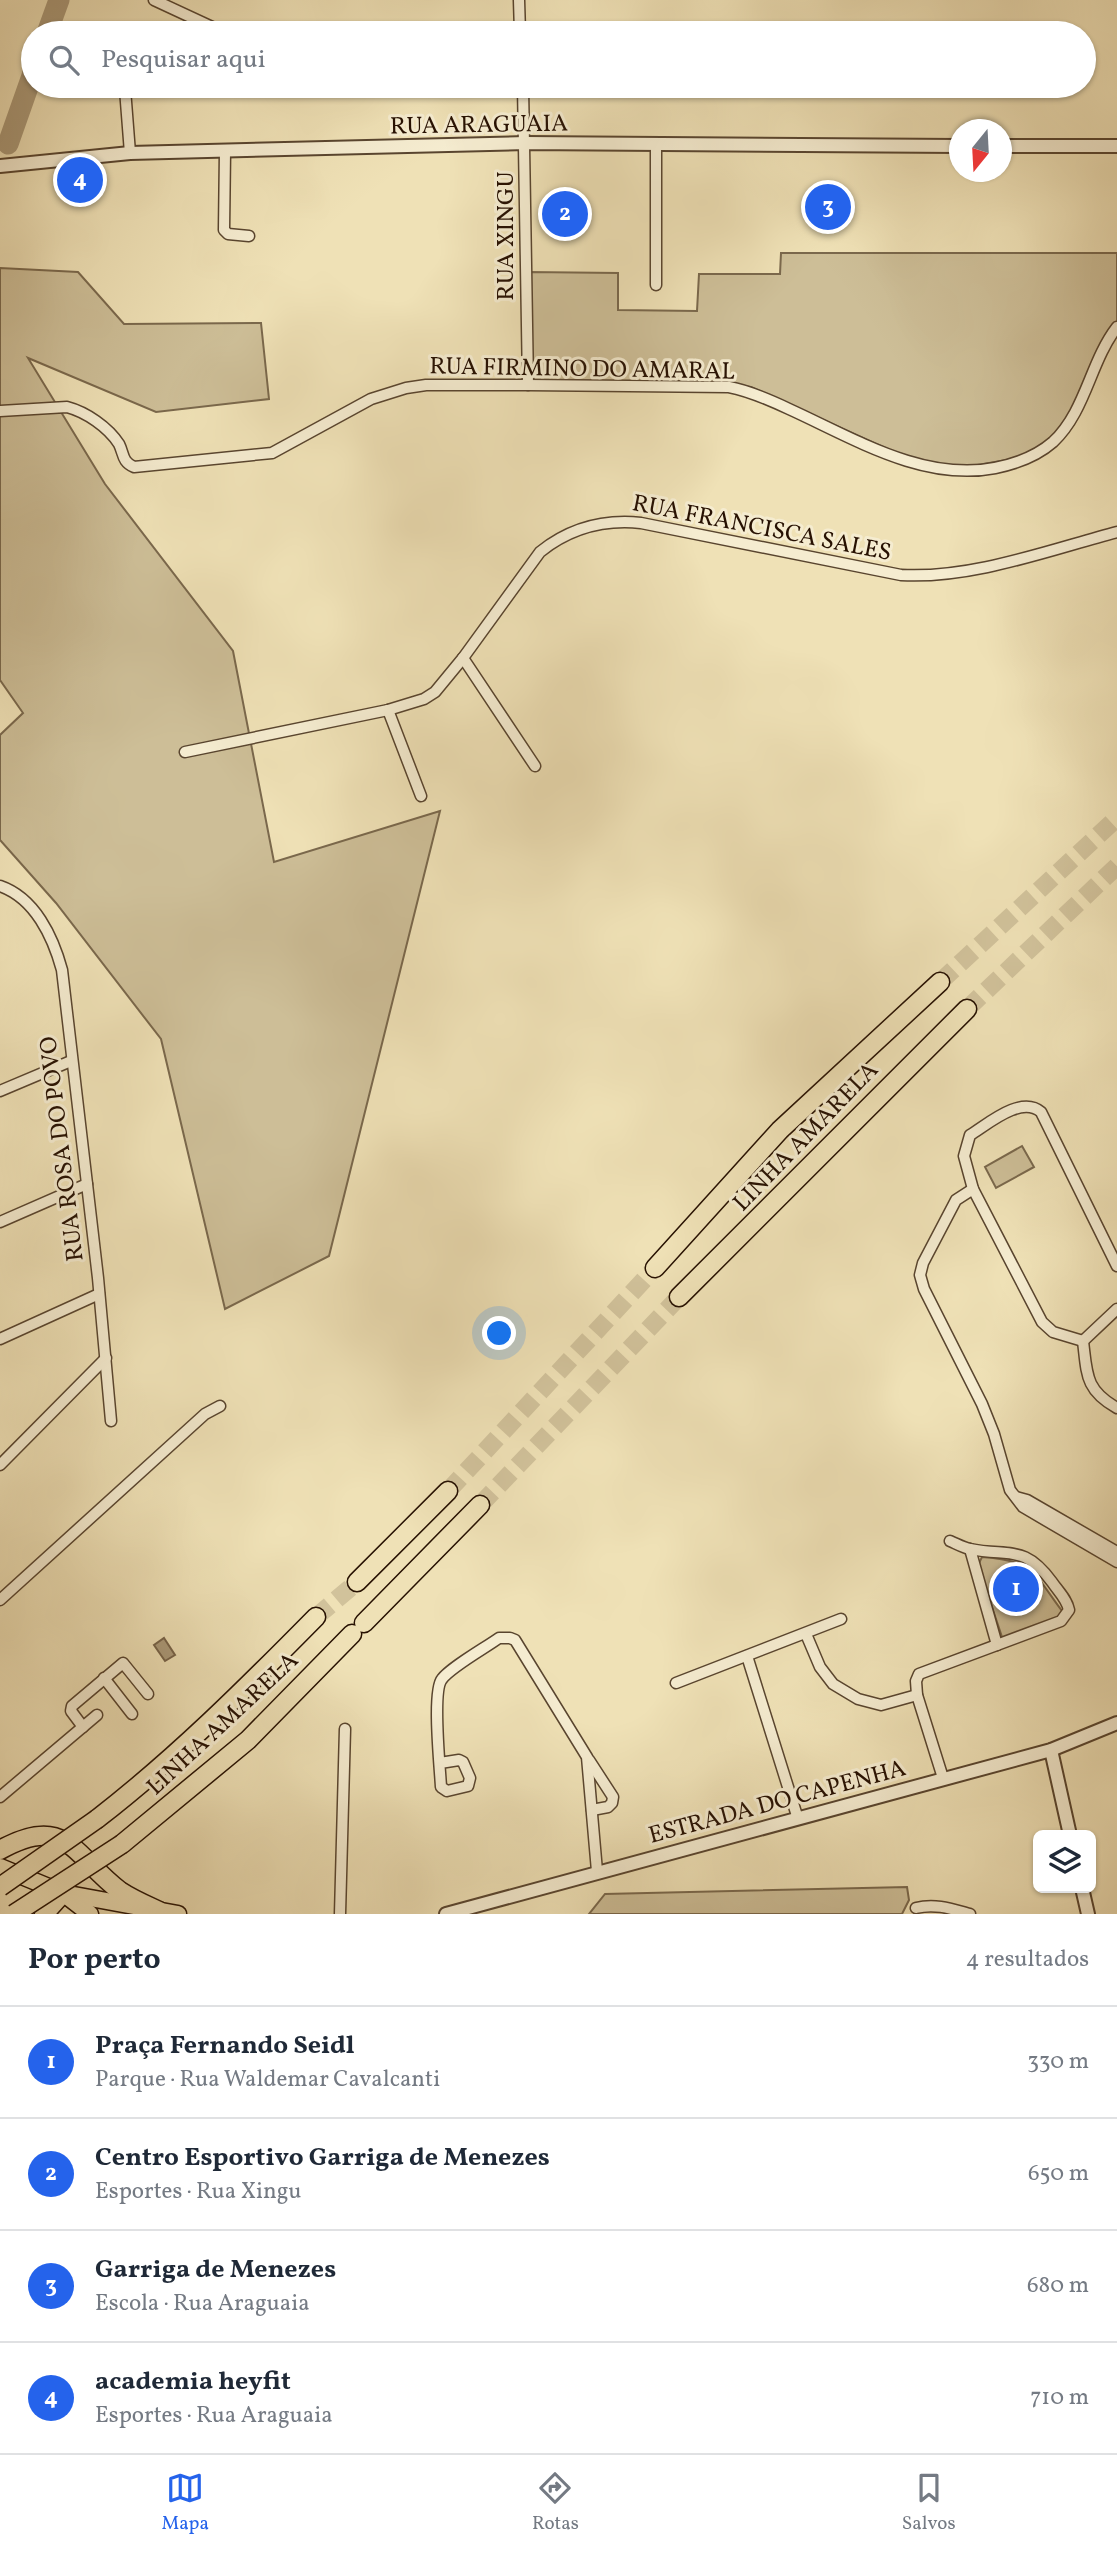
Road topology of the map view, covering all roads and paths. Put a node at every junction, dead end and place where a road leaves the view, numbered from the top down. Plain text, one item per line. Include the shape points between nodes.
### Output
1 (154, 0) edge
2 (519, 0) edge
3 (197, 21) edge
4 (520, 21) edge
5 (125, 98) edge
6 (523, 98) edge
7 (525, 143) junction
8 (656, 145) junction
9 (949, 146) edge
10 (1012, 146) edge
11 (1117, 146) edge
12 (225, 151) junction
13 (130, 153) junction
14 (0, 166) edge
15 (248, 236) dead end
16 (656, 285) dead end
17 (1117, 327) edge
18 (528, 385) junction
19 (0, 411) edge
20 (1117, 532) edge
21 (463, 659) junction
22 (388, 710) junction
23 (185, 752) dead end
24 (535, 766) dead end
25 (421, 796) dead end
26 (0, 886) edge
27 (940, 982) tunnel mouth
28 (967, 1009) tunnel mouth
29 (71, 1061) junction
30 (0, 1091) edge
31 (87, 1184) junction
32 (973, 1189) junction
33 (0, 1222) edge
34 (1117, 1266) edge
35 (655, 1268) tunnel mouth
36 (99, 1294) junction
37 (679, 1297) tunnel mouth
38 (1117, 1309) edge
39 (0, 1339) edge
40 (1083, 1341) junction
41 (106, 1358) junction
42 (220, 1406) dead end
43 (1117, 1408) edge
44 (111, 1421) dead end
45 (0, 1465) edge
46 (447, 1491) tunnel mouth
47 (480, 1505) tunnel mouth
48 (1068, 1528) junction
49 (950, 1541) dead end
50 (970, 1549) junction
51 (1117, 1552) edge
52 (1117, 1562) edge
53 (357, 1582) tunnel mouth
54 (0, 1600) edge
55 (316, 1617) tunnel mouth
56 (841, 1619) dead end
57 (806, 1634) junction
58 (997, 1645) junction
59 (747, 1656) junction
60 (104, 1678) junction
61 (676, 1684) dead end
62 (148, 1694) dead end
63 (917, 1695) junction
64 (132, 1714) dead end
65 (97, 1715) dead end
66 (1117, 1723) edge
67 (83, 1727) junction
68 (345, 1729) dead end
69 (1051, 1750) junction
70 (587, 1757) junction
71 (440, 1763) dead end
72 (943, 1778) junction
73 (0, 1797) edge
74 (592, 1810) junction
75 (798, 1819) junction
76 (1069, 1830) edge
77 (0, 1850) edge
78 (0, 1867) edge
79 (597, 1871) junction
80 (0, 1887) edge
81 (63, 1893) junction
82 (1083, 1893) edge
83 (916, 1909) dead end
84 (153, 1913) edge
85 (14, 1914) edge
86 (44, 1914) edge
87 (90, 1914) edge
88 (178, 1914) edge
89 (340, 1914) edge
90 (446, 1914) edge
91 (970, 1914) edge
92 (1088, 1914) edge

1 - 3 street
2 - 4 street
5 - 13 street
6 - 7 street, RUA XINGU
7 - 8 street, RUA ARAGUAIA
7 - 12 street, RUA ARAGUAIA
7 - 18 street, RUA XINGU
8 - 9 street, RUA ARAGUAIA
8 - 16 street
10 - 11 street
12 - 13 street, RUA ARAGUAIA
12 - 15 street via 224,230
13 - 14 street, RUA ARAGUAIA
17 - 18 street, RUA FIRMINO DO AMARAL via 1075,413 1052,442 1017,463 986,470 964,472 921,465 739,389
18 - 19 street, RUA FIRMINO DO AMARAL via 406,388 371,399 272,453 134,467 124,460 111,435 77,410
20 - 21 street, RUA FRANCISCA SALES via 960,573 927,577 642,523 599,523 557,538 540,552
21 - 22 street, RUA FRANCISCA SALES via 435,692
21 - 24 street
22 - 23 street, RUA FRANCISCA SALES
22 - 25 street
26 - 29 street, RUA ROSA DO POVO via 30,907 55,946 62,970
27 - 35 highway, LINHA AMARELA via 780,1130
28 - 37 highway, LINHA AMARELA
29 - 30 street
29 - 31 street, RUA ROSA DO POVO
31 - 33 street
31 - 36 street, RUA ROSA DO POVO
32 - 34 street via 964,1156 970,1135 1020,1106 1035,1107 1061,1149
32 - 40 street via 1042,1322 1053,1332
32 - 48 street via 949,1211 923,1263 923,1289 982,1404 1010,1490
36 - 39 street
36 - 41 street, RUA ROSA DO POVO
38 - 40 street
40 - 43 street via 1088,1381
41 - 44 street, RUA ROSA DO POVO
41 - 45 street
42 - 54 street via 205,1414
46 - 53 highway
47 - 85 highway, LINHA AMARELA, bridge via 248,1741 122,1844
48 - 51 street
48 - 52 street
49 - 50 street
50 - 58 street
50 - 58 street via 1011,1552 1032,1560 1068,1603 1061,1621
55 - 80 highway, LINHA AMARELA, bridge via 150,1776
56 - 57 street
57 - 59 street
57 - 63 street via 833,1684 858,1699 881,1704
58 - 63 street via 919,1674
59 - 61 street
59 - 75 street
60 - 62 street via 123,1663
60 - 64 street
60 - 67 street via 70,1709
63 - 72 street
65 - 67 street
66 - 69 street, ESTRADA DO CAPENHA
67 - 73 street
68 - 89 street
69 - 72 street, ESTRADA DO CAPENHA
69 - 76 street
70 - 71 street via 510,1637 499,1638 443,1677 438,1692
70 - 74 street
70 - 74 street via 613,1797 608,1807
72 - 75 street, ESTRADA DO CAPENHA
74 - 79 street
75 - 79 street, ESTRADA DO CAPENHA
77 - 84 highway via 35,1835 61,1840
78 - 81 main road
79 - 90 street, ESTRADA DO CAPENHA
81 - 84 main road
81 - 86 highway
81 - 87 main road
82 - 92 street
83 - 91 street via 927,1905
84 - 88 main road

